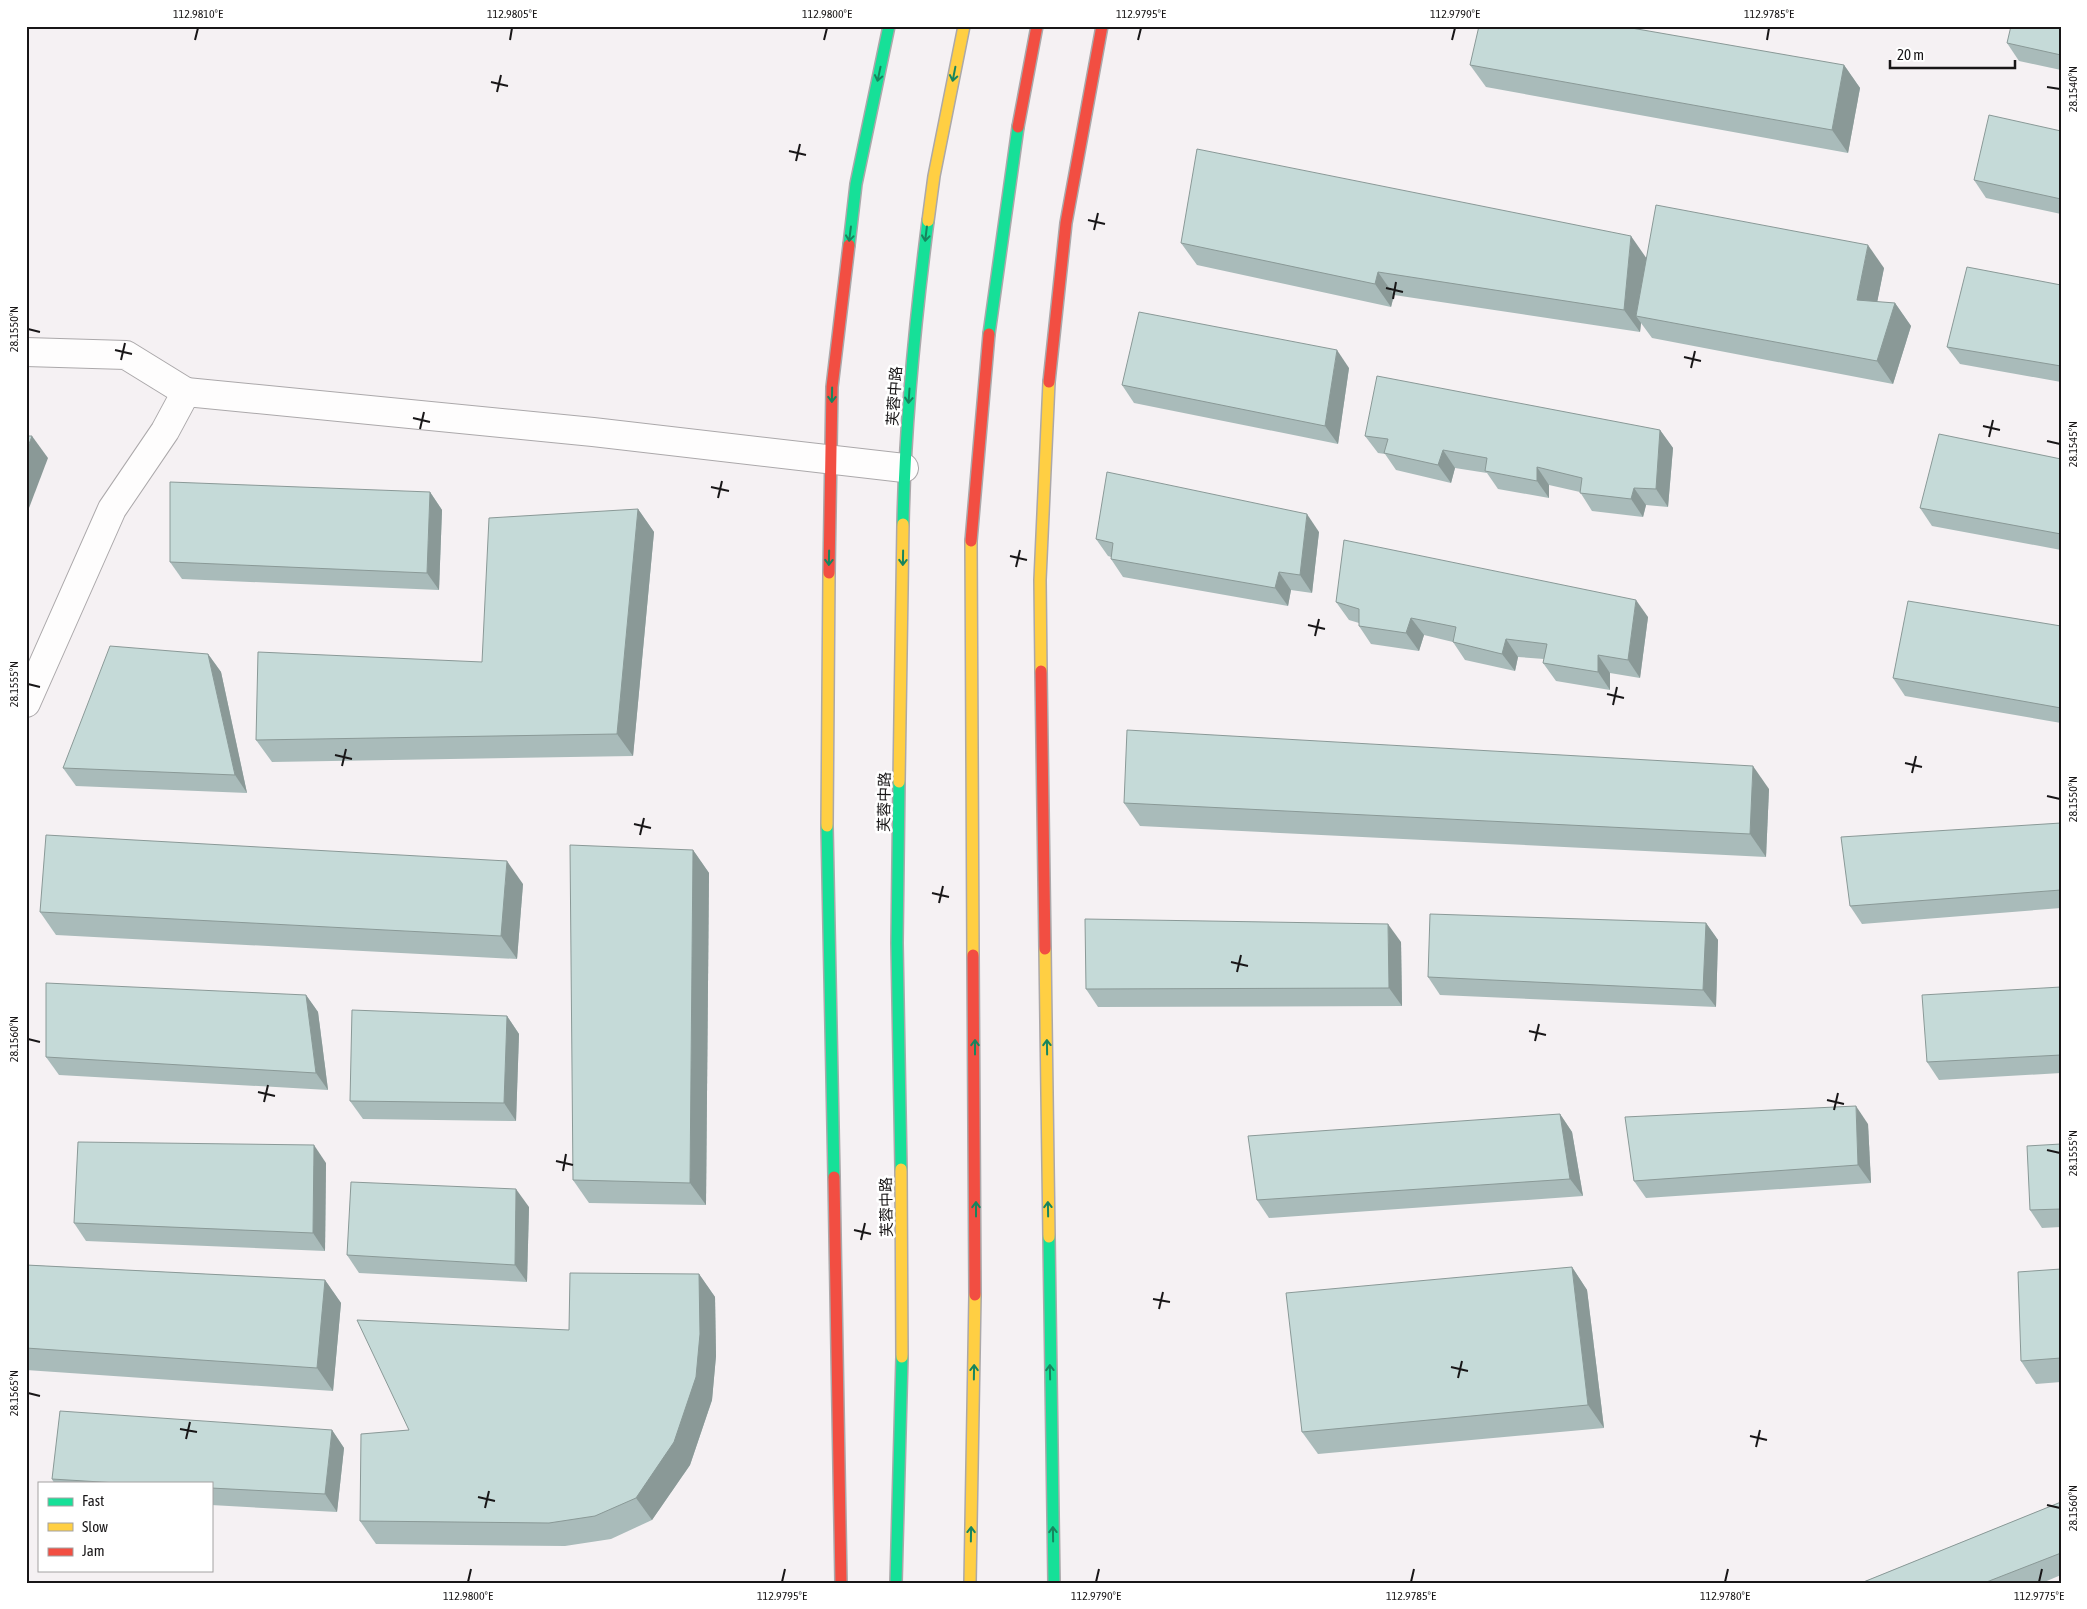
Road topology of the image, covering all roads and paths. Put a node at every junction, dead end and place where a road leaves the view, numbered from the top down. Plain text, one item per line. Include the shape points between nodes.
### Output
1 (889, 26) edge
2 (964, 26) edge
3 (1037, 26) edge
4 (1102, 26) edge
5 (26, 352) edge
6 (186, 392) junction
7 (831, 460) junction
8 (904, 468) junction
9 (26, 703) edge
10 (840, 1583) edge
11 (896, 1583) edge
12 (970, 1583) edge
13 (1054, 1583) edge

1 -> 7 main road via 856,184 832,387
2 -> 8 main road, 芙蓉中路 via 934,176 914,331
12 -> 3 main road via 976,1255 970,548 984,379 998,262 1022,101
13 -> 4 main road via 1040,580 1049,386 1066,223
5 - 6 street via 126,355
6 - 7 street via 593,432
6 - 9 street via 165,432 112,509
7 - 8 street
7 -> 10 main road via 826,804
8 -> 11 main road, 芙蓉中路 via 898,943 903,1325

